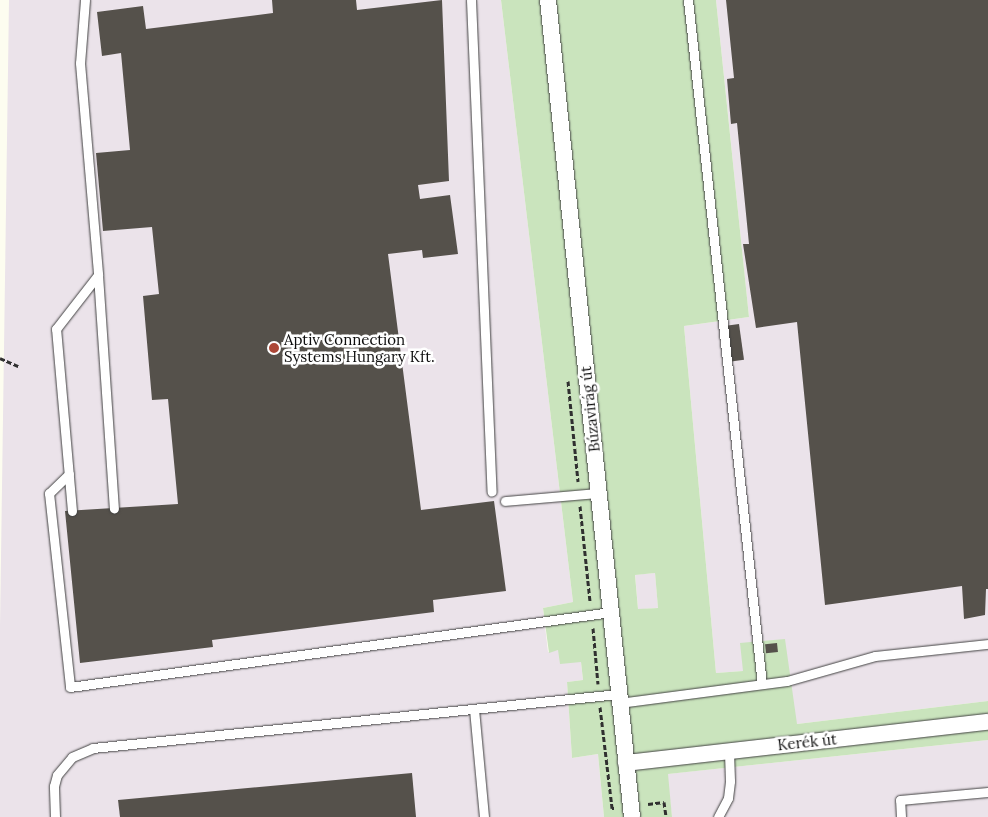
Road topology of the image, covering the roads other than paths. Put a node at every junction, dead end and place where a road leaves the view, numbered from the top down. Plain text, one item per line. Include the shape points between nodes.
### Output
1 (85, 0) edge
2 (471, 0) edge
3 (548, 0) edge
4 (688, 0) edge
5 (98, 275) junction
6 (69, 474) junction
7 (492, 492) dead end
8 (599, 493) junction
9 (505, 502) dead end
10 (114, 508) dead end
11 (72, 510) dead end
12 (611, 612) junction
13 (988, 644) edge
14 (762, 684) junction
15 (619, 698) junction
16 (474, 709) junction
17 (988, 722) edge
18 (729, 751) junction
19 (626, 763) junction
20 (988, 792) edge
21 (55, 817) edge
22 (484, 817) edge
23 (632, 817) edge
24 (718, 817) edge
25 (901, 817) edge

1 - 5 lane via 80,63
2 - 7 lane
3 - 8 street, Búzavirág út
4 - 14 lane
5 - 6 lane via 56,329
5 - 10 lane
6 - 11 lane
6 - 12 lane via 50,493 70,686
8 - 9 lane
8 - 12 street, Búzavirág út
12 - 15 street, Búzavirág út
13 - 14 lane via 875,656 787,681
14 - 15 lane
15 - 16 lane via 599,696
15 - 19 street, Búzavirág út
16 - 21 lane via 93,748 72,757 57,775
16 - 22 lane
17 - 18 street, Kerék út
18 - 19 street, Kerék út
18 - 24 lane via 728,798
19 - 23 street, Búzavirág út
20 - 25 lane via 900,800

